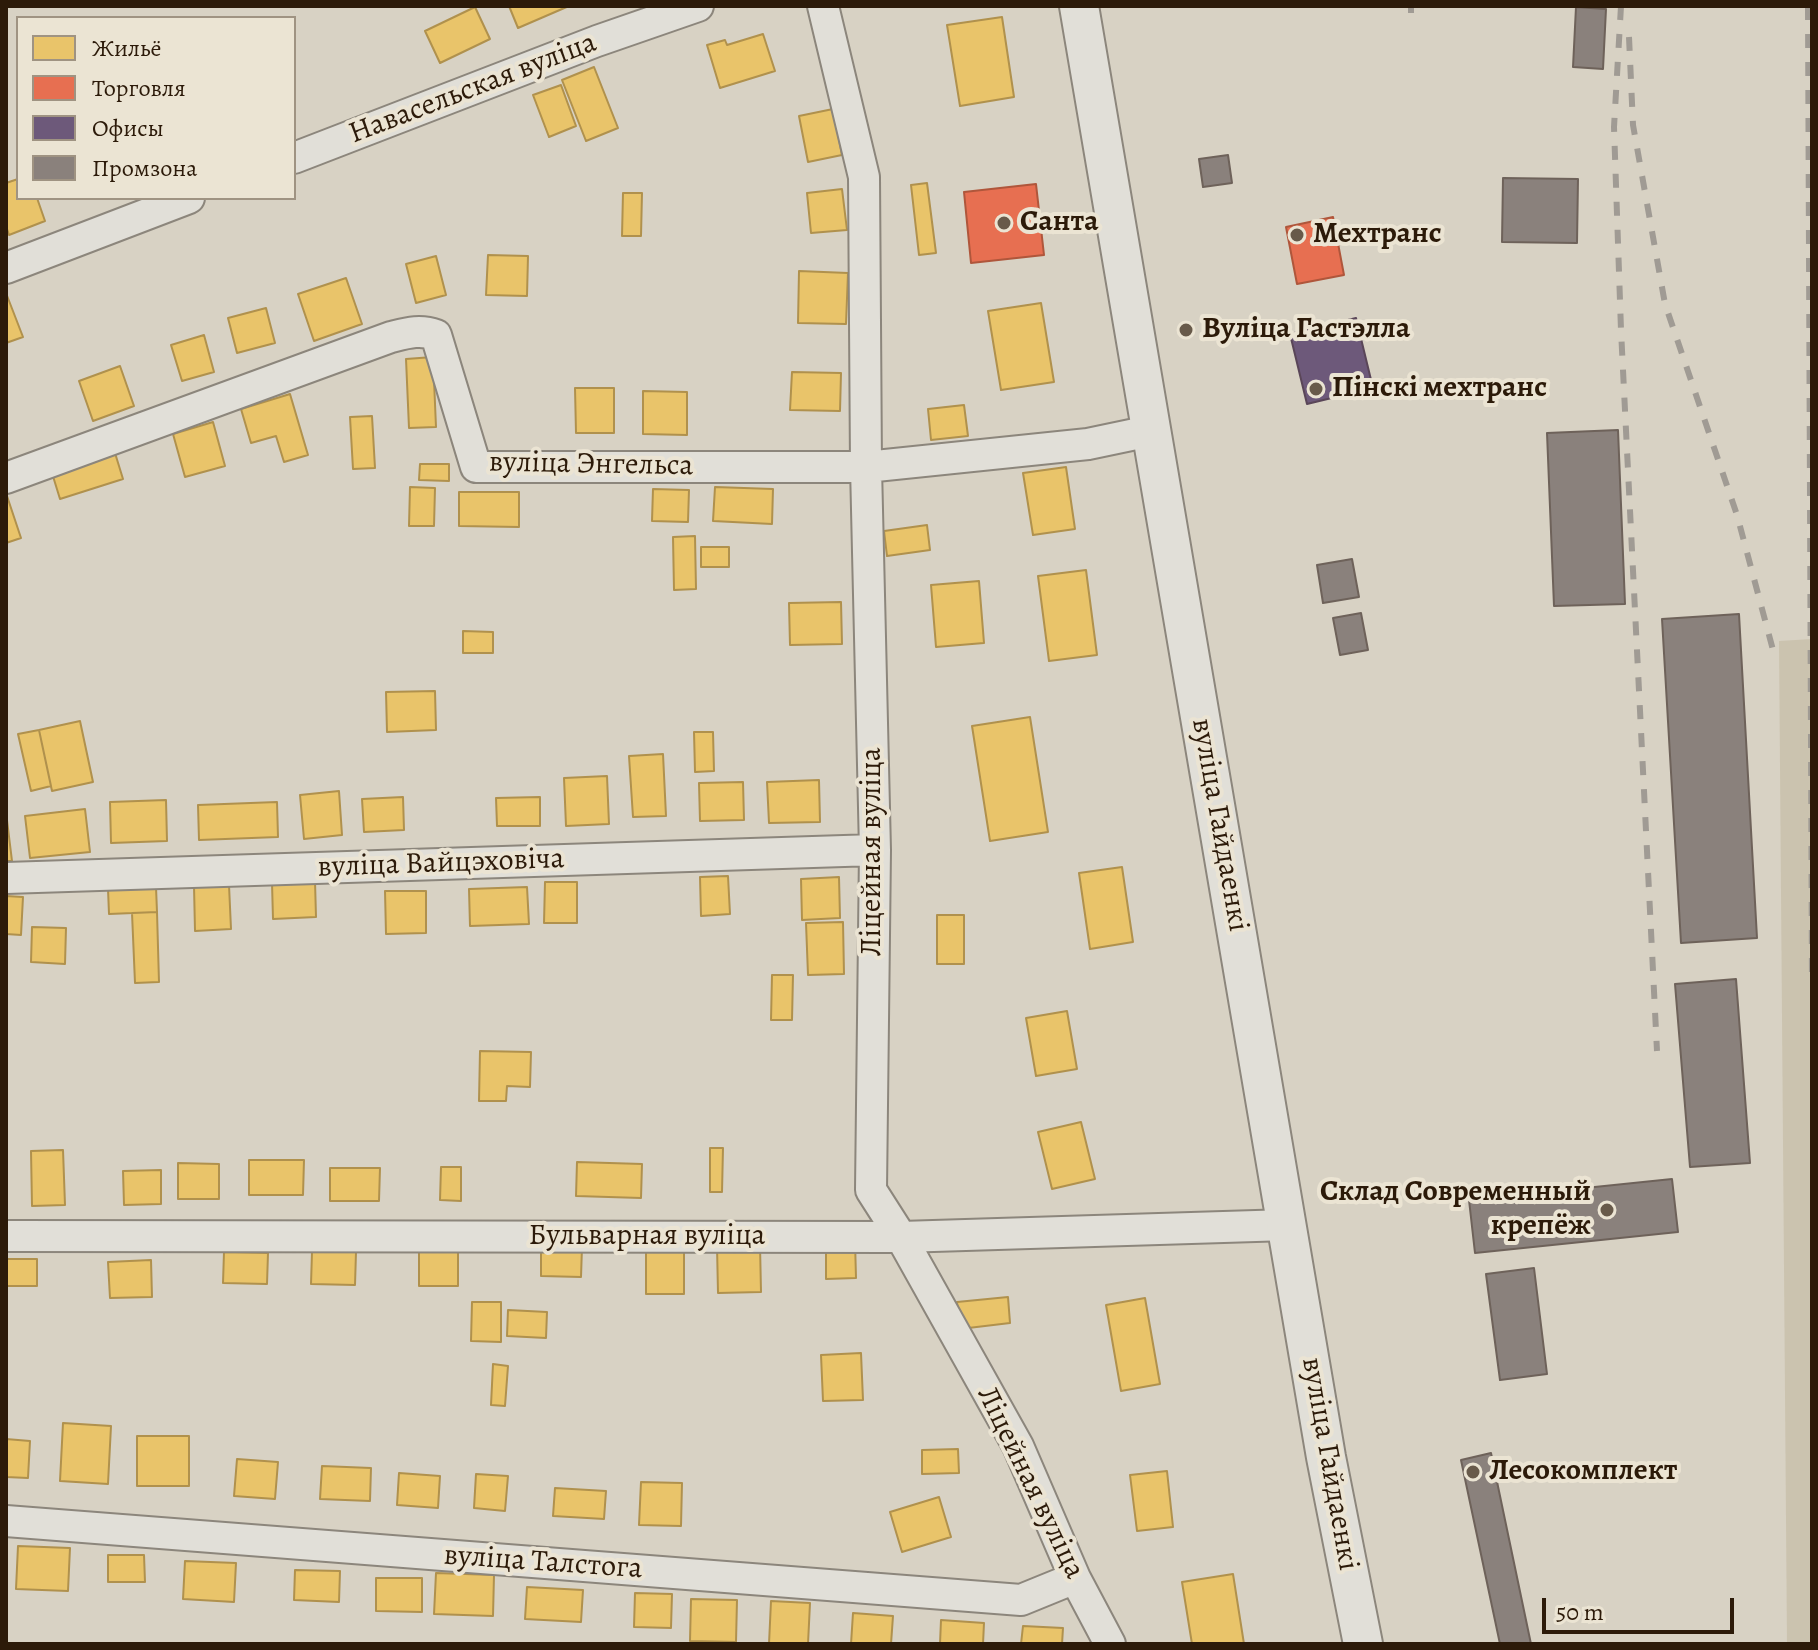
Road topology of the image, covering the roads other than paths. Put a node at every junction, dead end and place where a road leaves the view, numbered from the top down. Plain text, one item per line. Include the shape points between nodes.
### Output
1 (698, 6) edge
2 (823, 6) edge
3 (1079, 6) edge
4 (296, 157) edge
5 (184, 200) edge
6 (6, 268) edge
7 (1150, 431) junction
8 (866, 467) junction
9 (6, 478) edge
10 (875, 850) junction
11 (6, 878) edge
12 (1288, 1225) junction
13 (6, 1236) edge
14 (901, 1237) junction
15 (6, 1521) edge
16 (1075, 1578) junction
17 (1110, 1644) edge
18 (1363, 1644) edge

1 - 4 street, Навасельская вуліца
2 - 8 street, Ліцейная вуліца via 864,177
3 - 7 street, вуліца Гайдаенкі
5 - 6 street
7 - 8 street, вуліца Энгельса via 1088,444
7 - 12 street, вуліца Гайдаенкі
8 - 9 street, вуліца Энгельса via 476,467 436,335 425,331 391,337
8 - 10 street, Ліцейная вуліца
10 - 11 street, вуліца Вайцэховіча
10 - 14 street, Ліцейная вуліца via 871,1190
12 - 14 street, Бульварная вуліца
12 - 18 street, вуліца Гайдаенкі
13 - 14 street, Бульварная вуліца
14 - 16 street, Ліцейная вуліца via 1018,1446
15 - 16 street, вуліца Талстога via 1021,1600
16 - 17 street, Ліцейная вуліца

